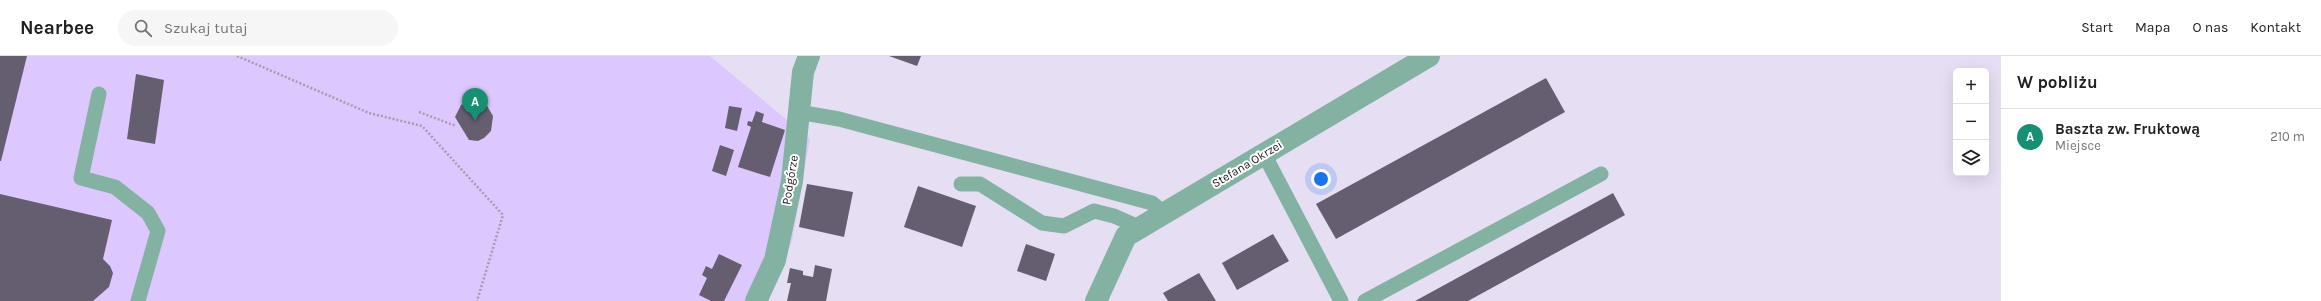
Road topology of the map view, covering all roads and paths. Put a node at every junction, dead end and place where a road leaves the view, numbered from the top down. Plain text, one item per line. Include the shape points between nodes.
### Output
1 (237, 56) edge
2 (809, 56) edge
3 (1429, 56) edge
4 (99, 94) dead end
5 (419, 112) dead end
6 (798, 112) junction
7 (456, 126) dead end
8 (1264, 154) junction
9 (1601, 174) dead end
10 (961, 184) dead end
11 (1164, 213) junction
12 (1141, 228) junction
13 (138, 301) edge
14 (477, 301) edge
15 (756, 301) edge
16 (1096, 301) edge
17 (1341, 301) edge
18 (1365, 301) edge

1 - 14 path via 369,113 422,126 503,215
2 - 6 street, Podgórze via 803,72
3 - 8 street, Stefana Okrzei
4 - 13 lane via 81,178 115,187 148,213 158,231
5 - 7 path
6 - 11 lane via 839,119 1152,203
6 - 15 street, Podgórze via 792,180 775,260
8 - 11 street, Stefana Okrzei
8 - 17 lane
9 - 18 lane
10 - 12 lane via 980,184 1042,223 1064,226 1094,211 1114,216
11 - 12 street, Stefana Okrzei
12 - 16 street, Stefana Okrzei via 1126,236

